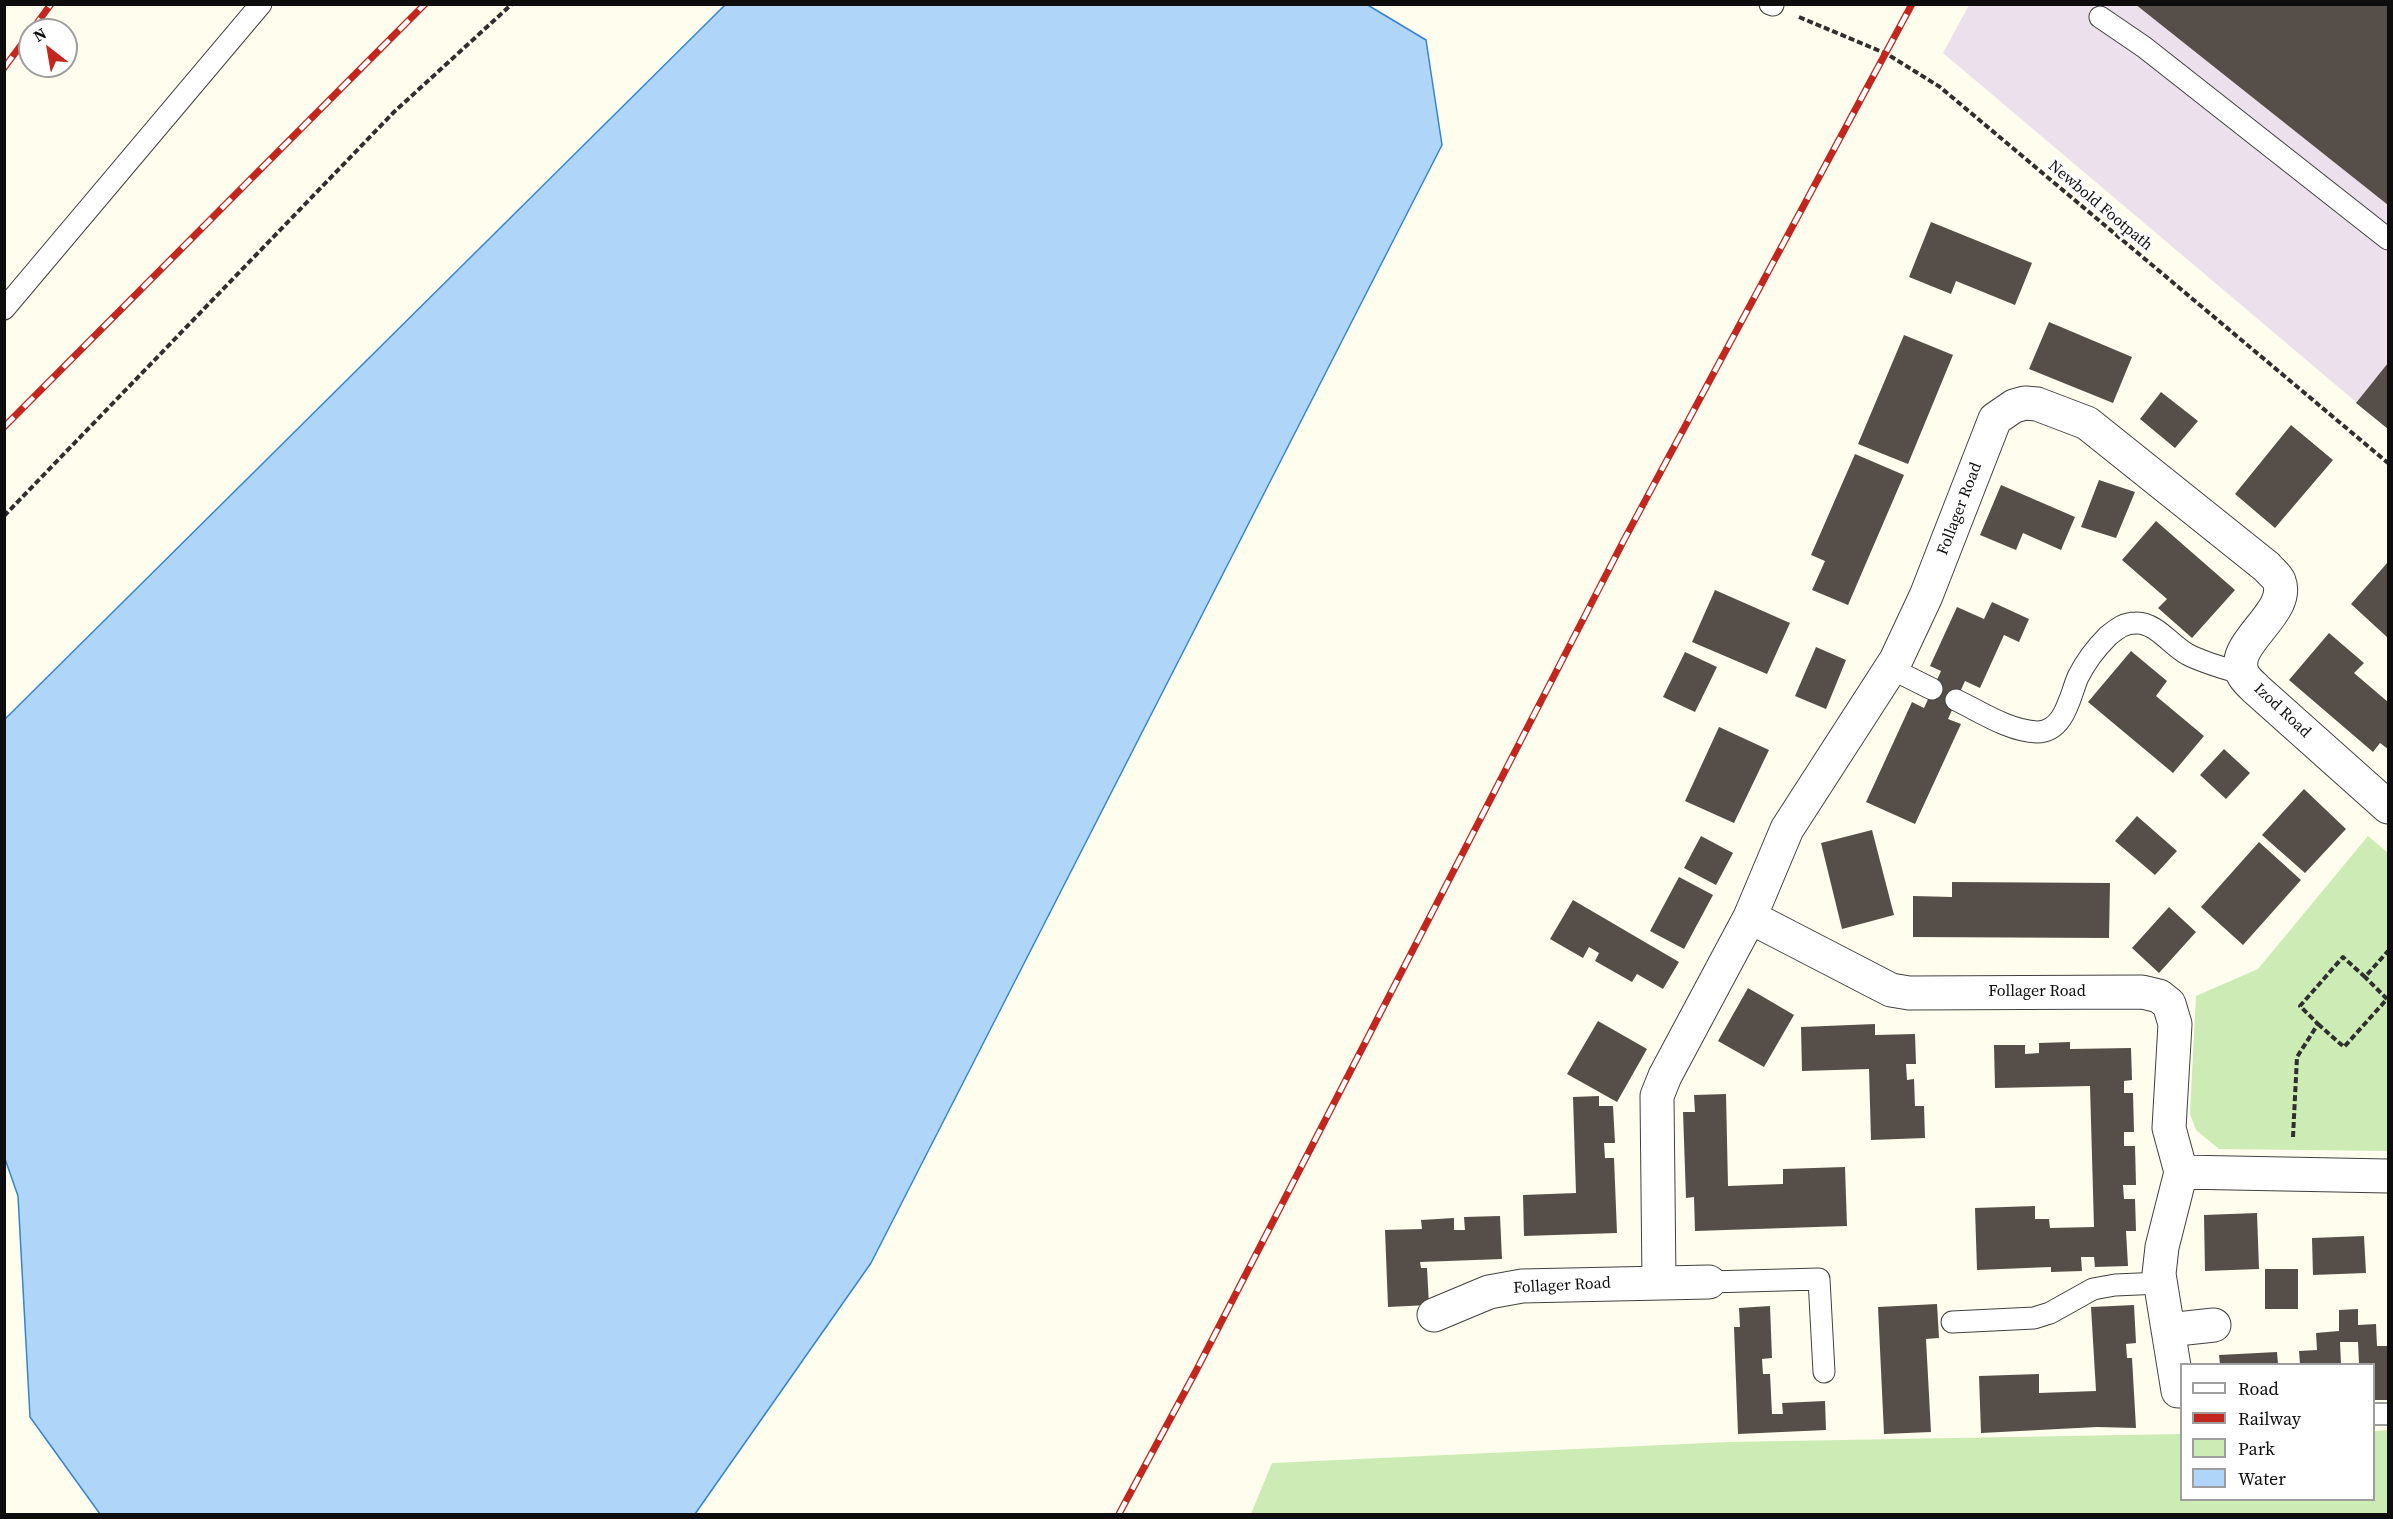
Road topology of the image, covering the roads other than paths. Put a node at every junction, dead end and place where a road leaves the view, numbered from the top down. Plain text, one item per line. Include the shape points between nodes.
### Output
1 (261, 4) edge
2 (2100, 17) dead end
3 (2388, 239) edge
4 (4, 309) edge
5 (2280, 596) joint
6 (1890, 668) junction
7 (2243, 674) junction
8 (1932, 689) dead end
9 (1956, 700) dead end
10 (2388, 807) edge
11 (1750, 917) junction
12 (2181, 1172) junction
13 (2388, 1176) edge
14 (1659, 1282) junction
15 (1709, 1282) joint
16 (2161, 1283) junction
17 (1434, 1315) dead end
18 (1952, 1322) dead end
19 (2214, 1325) dead end
20 (2168, 1330) junction
21 (1824, 1372) dead end
22 (2180, 1393) edge

1 - 4 lane
2 - 3 lane via 2145,47
5 - 6 street, Follager Road via 2279,581 2267,567 2087,423 2025,403 1995,419 1926,596
5 - 7 street, Izod Road via 2271,616 2247,645 2242,658
6 - 8 lane
6 - 11 street, Follager Road via 1787,829
7 - 9 lane via 2186,654 2139,623 2121,625 2096,648 2079,676 2070,703 2050,729 2038,732 2016,728
7 - 10 street, Izod Road
11 - 12 street, Follager Road via 1891,990 2142,992 2159,996 2169,1004 2175,1024 2169,1128
11 - 14 street, Follager Road via 1657,1096
12 - 13 street
12 - 16 street, Follager Road via 2162,1247
14 - 15 street, Follager Road
14 - 17 street, Follager Road via 1522,1286 1489,1292
15 - 21 lane via 1819,1279
16 - 18 lane via 2093,1289 2034,1318
16 - 20 street, Follager Road
19 - 20 street
20 - 22 street, Follager Road

